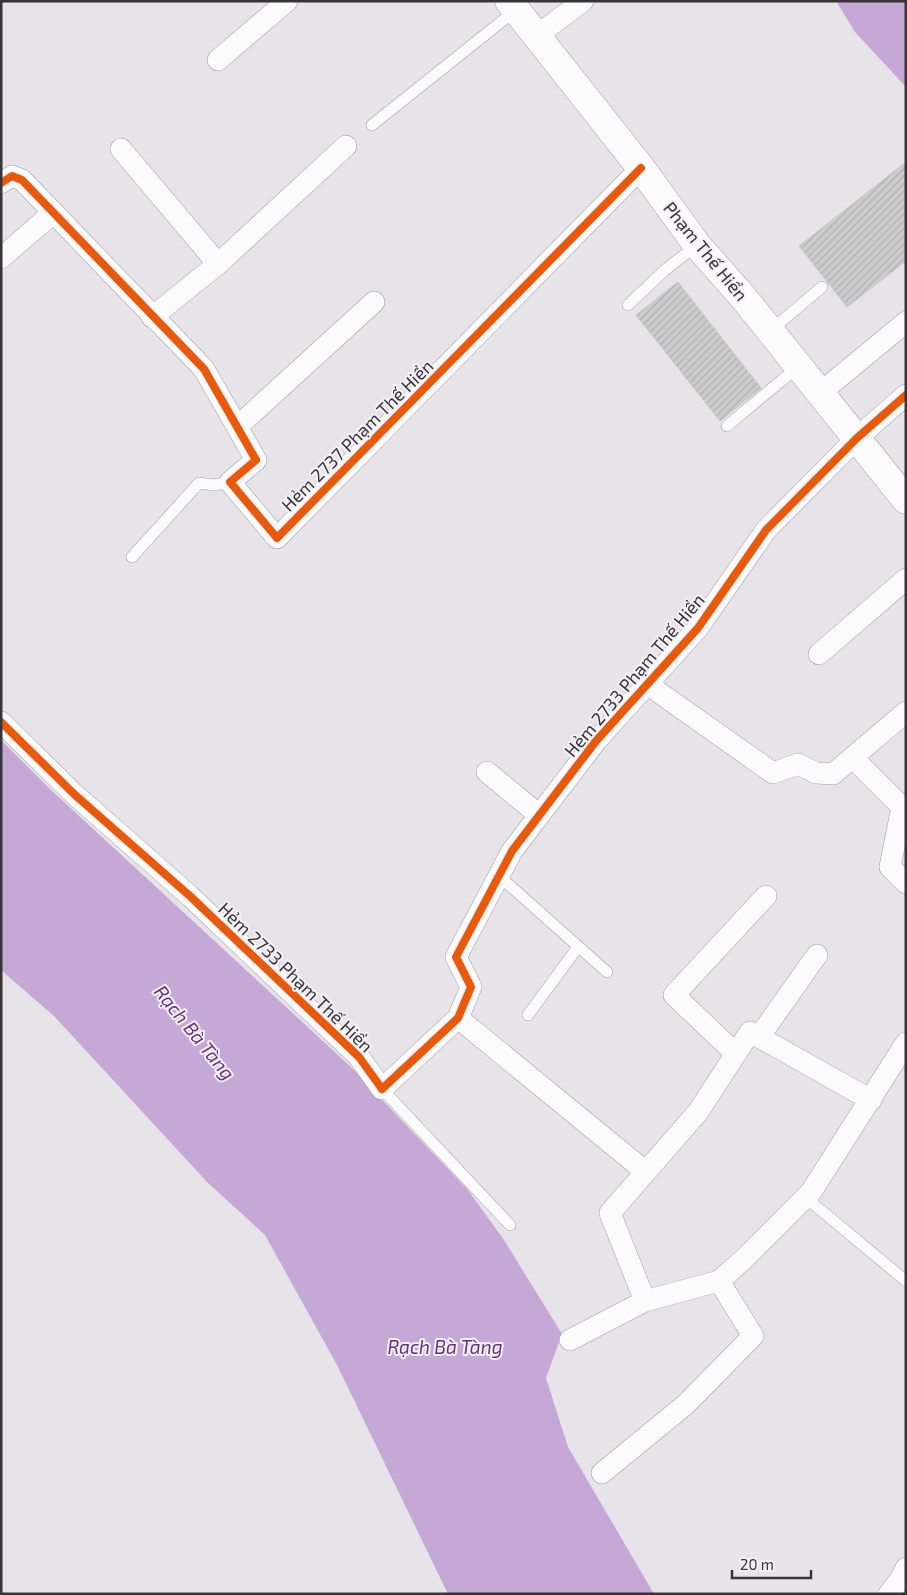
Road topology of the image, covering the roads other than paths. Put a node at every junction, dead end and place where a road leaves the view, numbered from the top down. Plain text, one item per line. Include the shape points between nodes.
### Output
1 (287, 1) edge
2 (583, 1) edge
3 (512, 6) edge
4 (536, 36) junction
5 (218, 60) dead end
6 (372, 125) dead end
7 (346, 146) dead end
8 (121, 148) dead end
9 (641, 168) junction
10 (1, 183) edge
11 (53, 213) junction
12 (698, 245) junction
13 (1, 258) edge
14 (218, 264) junction
15 (822, 287) dead end
16 (374, 302) dead end
17 (628, 305) dead end
18 (152, 317) junction
19 (906, 322) edge
20 (770, 331) junction
21 (799, 366) junction
22 (820, 393) junction
23 (906, 395) edge
24 (727, 426) dead end
25 (237, 427) junction
26 (857, 438) junction
27 (230, 482) junction
28 (906, 500) edge
29 (132, 557) dead end
30 (906, 579) edge
31 (819, 654) dead end
32 (647, 684) junction
33 (906, 712) edge
34 (1, 722) edge
35 (853, 758) junction
36 (486, 772) dead end
37 (539, 816) junction
38 (499, 876) junction
39 (906, 883) edge
40 (766, 896) dead end
41 (578, 947) junction
42 (817, 955) dead end
43 (607, 972) dead end
44 (528, 1015) dead end
45 (458, 1018) junction
46 (759, 1036) junction
47 (906, 1043) edge
48 (736, 1054) junction
49 (382, 1089) junction
50 (870, 1100) junction
51 (646, 1172) junction
52 (806, 1197) junction
53 (510, 1225) dead end
54 (719, 1280) junction
55 (906, 1281) edge
56 (645, 1300) junction
57 (570, 1340) dead end
58 (602, 1473) dead end
59 (906, 1568) edge
60 (889, 1594) edge

1 - 5 street
2 - 4 street
3 - 4 main road, Phạm Thế Hiển
3 - 6 lane
4 - 9 main road, Phạm Thế Hiển
7 - 14 street
8 - 14 street
9 - 12 main road, Phạm Thế Hiển
9 - 27 street, Hẻm 2737 Phạm Thế Hiển via 277,538
10 - 11 street via 12,176 22,180
11 - 13 street
11 - 18 street
12 - 17 lane
12 - 20 main road, Phạm Thế Hiển
14 - 18 street
15 - 20 lane
16 - 25 street
18 - 25 street via 204,369
19 - 22 street
20 - 21 main road, Phạm Thế Hiển
21 - 22 main road, Phạm Thế Hiển
21 - 24 lane
22 - 26 main road, Phạm Thế Hiển
23 - 26 street, Hẻm 2733 Phạm Thế Hiển
25 - 27 street via 256,460
26 - 28 main road, Phạm Thế Hiển
26 - 32 street, Hẻm 2733 Phạm Thế Hiển via 766,530 698,628
27 - 29 lane via 199,484
30 - 31 street
32 - 35 street via 773,773 798,764 816,773 833,774
32 - 37 street, Hẻm 2733 Phạm Thế Hiển via 596,741
33 - 35 street
34 - 49 street, Hẻm 2733 Phạm Thế Hiển via 74,794 191,897 359,1057
35 - 39 street via 902,807 890,867
36 - 37 street
37 - 38 street, Hẻm 2733 Phạm Thế Hiển via 512,851
38 - 41 lane
38 - 45 street, Hẻm 2733 Phạm Thế Hiển via 456,957 471,987
40 - 48 street via 674,995
41 - 43 lane
41 - 44 lane
42 - 46 street
45 - 49 street, Hẻm 2733 Phạm Thế Hiển
45 - 51 street
46 - 48 street via 750,1032
46 - 50 street
47 - 50 street
48 - 51 street via 698,1112
49 - 53 lane
50 - 52 street
51 - 56 street via 610,1213
52 - 54 street via 744,1260
52 - 55 lane
54 - 56 street
54 - 58 street via 753,1336 685,1405
56 - 57 street
59 - 60 street

